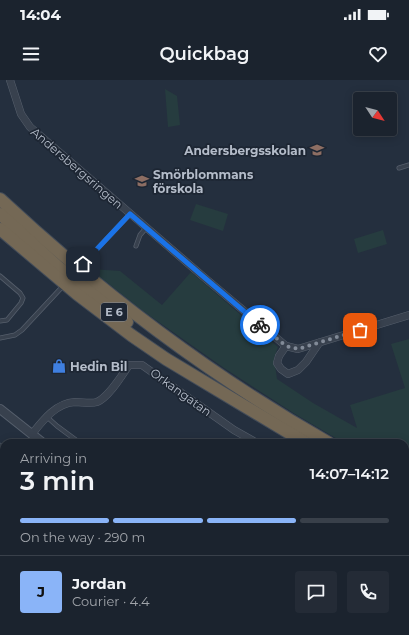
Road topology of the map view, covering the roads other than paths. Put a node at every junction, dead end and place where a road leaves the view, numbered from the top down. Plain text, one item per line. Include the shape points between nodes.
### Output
1 (10, 80) edge
2 (409, 166) edge
3 (399, 168) dead end
4 (0, 190) edge
5 (0, 198) edge
6 (0, 214) edge
7 (130, 214) junction
8 (20, 217) junction
9 (146, 228) junction
10 (0, 229) edge
11 (136, 246) dead end
12 (83, 264) dead end
13 (0, 276) edge
14 (63, 286) dead end
15 (409, 316) edge
16 (0, 321) edge
17 (0, 338) edge
18 (319, 343) junction
19 (286, 346) junction
20 (235, 400) junction
21 (0, 409) edge
22 (47, 417) junction
23 (32, 434) junction
24 (38, 439) edge
25 (75, 439) edge
26 (250, 439) edge
27 (299, 439) edge
28 (322, 439) edge

1 - 7 street, Andersbergsringen via 21,114 30,127
2 - 3 lane
4 - 8 highway
5 - 8 highway, E 6
6 - 20 highway, E 6 via 57,266 121,318
7 - 9 street, Andersbergsringen
7 - 12 lane
8 - 28 highway, E 6 via 86,275 191,356
9 - 11 lane
9 - 19 street, Andersbergsringen
10 - 20 highway via 114,323 166,359
13 - 16 lane via 23,298 7,320
14 - 17 lane via 22,330
15 - 18 street
18 - 19 street via 298,349
18 - 19 street via 306,362 298,370 288,374 277,363
20 - 27 highway, E 6
21 - 23 street
22 - 23 street, Orkangatan
22 - 25 lane
22 - 26 street, Orkangatan via 57,408 74,402 96,403 106,396 130,365 142,365
23 - 24 street

